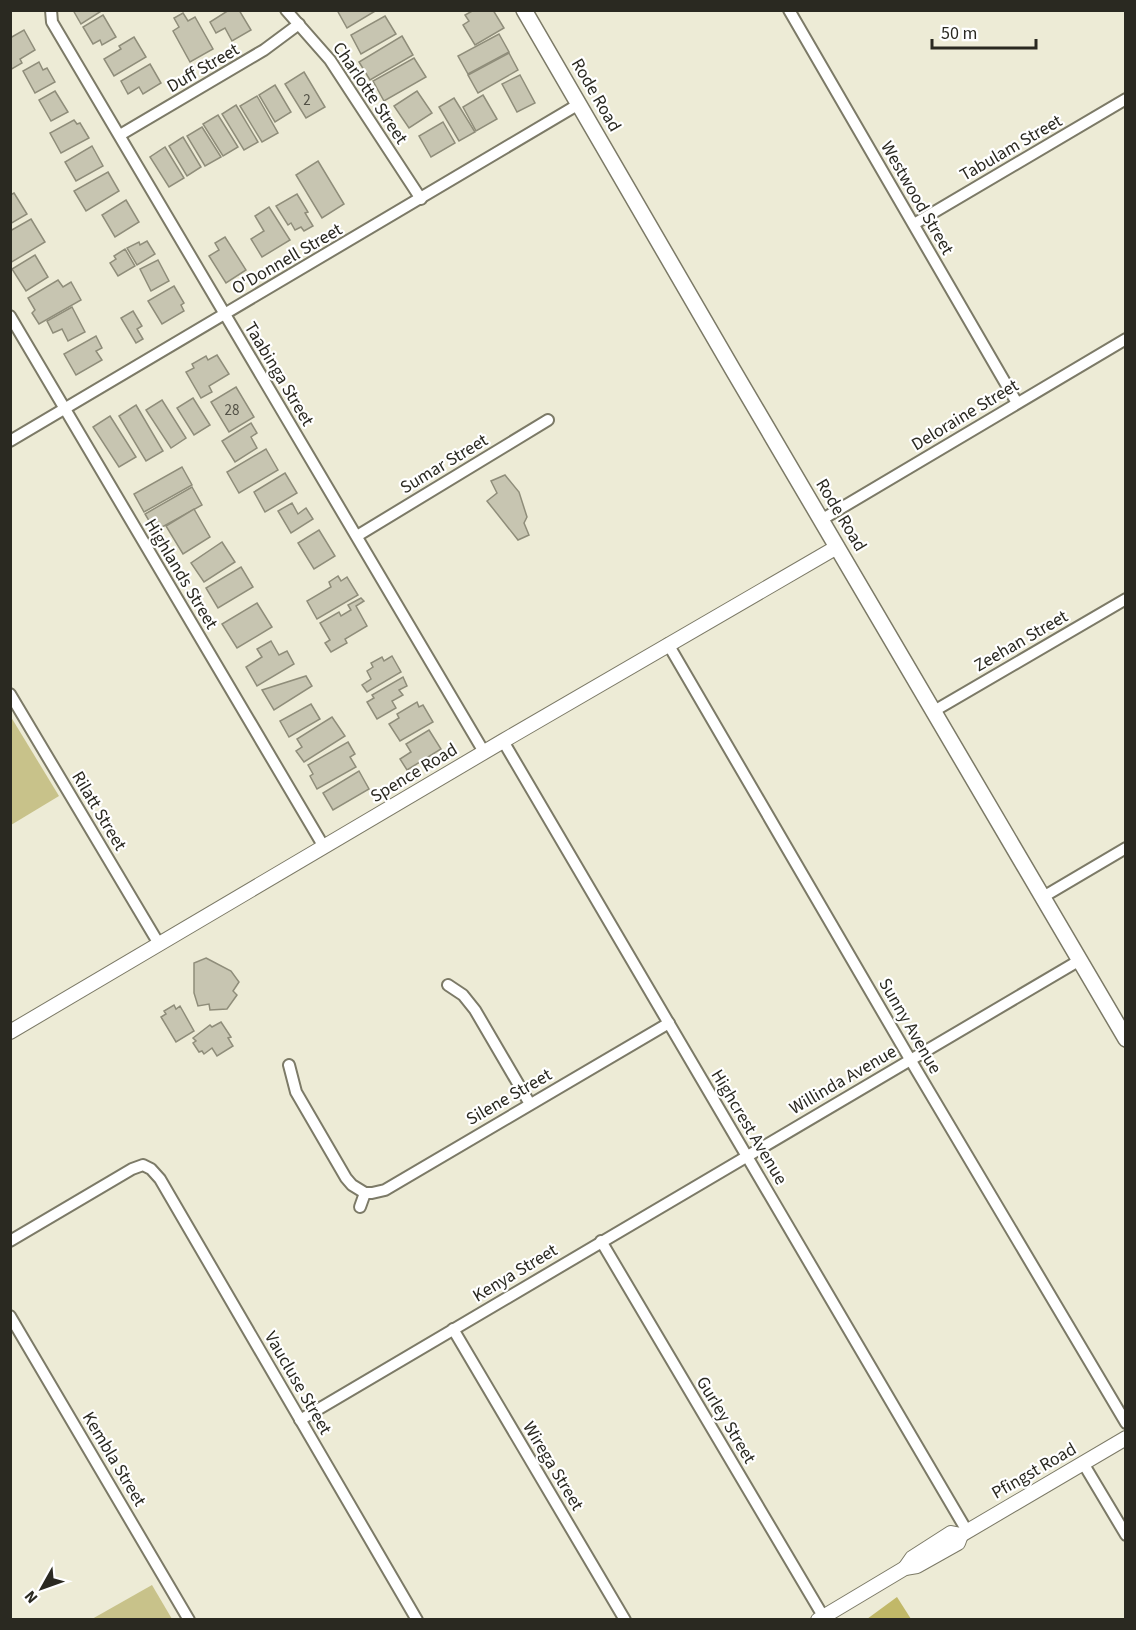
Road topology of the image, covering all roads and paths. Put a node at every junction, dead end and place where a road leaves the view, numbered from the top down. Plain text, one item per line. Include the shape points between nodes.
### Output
1 (51, 10) edge
2 (286, 10) edge
3 (789, 10) edge
4 (528, 13) edge
5 (299, 24) junction
6 (1125, 99) edge
7 (579, 104) junction
8 (120, 135) junction
9 (421, 199) junction
10 (914, 224) junction
11 (225, 314) junction
12 (10, 316) edge
13 (1125, 339) edge
14 (1017, 403) junction
15 (65, 409) junction
16 (548, 420) dead end
17 (10, 441) edge
18 (821, 520) junction
19 (357, 536) junction
20 (837, 547) junction
21 (1125, 599) edge
22 (668, 644) junction
23 (10, 694) edge
24 (934, 711) junction
25 (503, 741) junction
26 (484, 752) junction
27 (324, 847) junction
28 (1125, 848) edge
29 (1043, 897) junction
30 (159, 944) junction
31 (1080, 960) junction
32 (448, 985) dead end
33 (669, 1023) junction
34 (10, 1032) edge
35 (1125, 1039) edge
36 (911, 1059) junction
37 (289, 1065) dead end
38 (530, 1104) junction
39 (747, 1156) junction
40 (365, 1193) junction
41 (360, 1207) dead end
42 (10, 1241) edge
43 (601, 1241) junction
44 (10, 1316) edge
45 (453, 1329) junction
46 (300, 1420) junction
47 (1125, 1424) edge
48 (1125, 1438) edge
49 (1083, 1463) junction
50 (964, 1533) junction
51 (1125, 1535) edge
52 (820, 1618) edge
53 (189, 1620) edge
54 (417, 1620) edge
55 (625, 1620) edge

1 - 8 street, Taabinga Street via 52,22
2 - 5 street, Charlotte Street
3 - 10 street, Westwood Street
4 - 7 main road, Rode Road
5 - 8 street, Duff Street via 264,50
5 - 9 street, Charlotte Street via 330,60
6 - 10 street, Tabulam Street
7 - 9 street, O'Donnell Street
7 - 18 main road, Rode Road
8 - 11 street, Taabinga Street
9 - 11 street, O'Donnell Street
10 - 14 street, Westwood Street
11 - 15 street, O'Donnell Street
11 - 19 street, Taabinga Street
12 - 15 street, Highlands Street
13 - 14 street, Deloraine Street
14 - 18 street, Deloraine Street
15 - 17 street, O'Donnell Street
15 - 27 street, Highlands Street
16 - 19 street, Sumar Street
18 - 20 main road, Rode Road
19 - 26 street, Taabinga Street
20 - 22 street, Spence Road
20 - 24 main road, Rode Road
21 - 24 street, Zeehan Street
22 - 25 street, Spence Road
22 - 36 street, Sunny Avenue
23 - 30 street, Rilatt Street
24 - 29 main road, Rode Road
25 - 26 street, Spence Road
25 - 33 street, Highcrest Avenue
26 - 27 street, Spence Road
27 - 30 street, Spence Road
28 - 29 street
29 - 31 main road, Rode Road
30 - 34 street, Spence Road
31 - 35 main road, Rode Road
31 - 36 street, Willinda Avenue
32 - 38 street via 476,1010
33 - 38 street, Silene Street
33 - 39 street, Highcrest Avenue
36 - 39 street, Willinda Avenue
36 - 47 street, Sunny Avenue
37 - 40 street via 296,1092 346,1178
38 - 40 street, Silene Street via 385,1190
39 - 43 street, Kenya Street
39 - 50 street, Highcrest Avenue
40 - 41 street
42 - 46 street, Vaucluse Street via 132,1169 147,1167 160,1179
43 - 45 street, Kenya Street
43 - 52 street, Gurley Street
44 - 53 street, Kembla Street
45 - 46 street, Kenya Street
45 - 55 street, Wirega Street
46 - 54 street, Vaucluse Street
48 - 49 street, Pfingst Road
49 - 50 street, Pfingst Road
49 - 51 street
50 - 52 street, Pfingst Road via 951,1533 912,1558 905,1568

